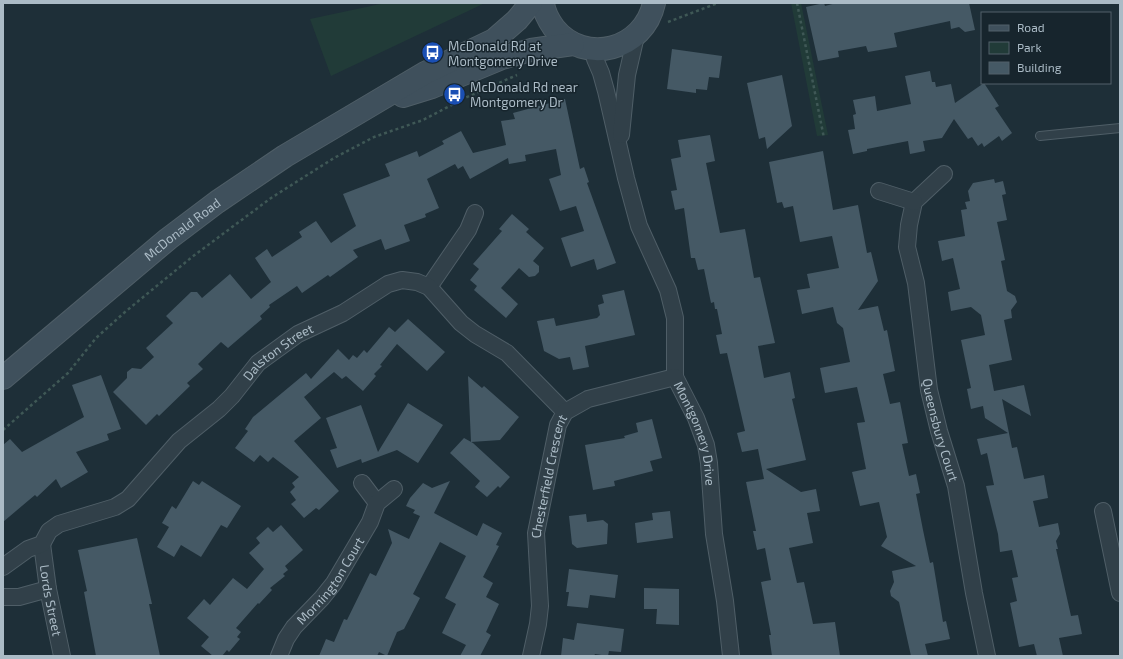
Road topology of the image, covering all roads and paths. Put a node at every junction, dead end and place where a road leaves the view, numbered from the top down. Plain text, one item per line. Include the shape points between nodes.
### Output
1 (531, 3) edge
2 (543, 3) edge
3 (654, 3) edge
4 (718, 3) edge
5 (797, 3) edge
6 (667, 22) dead end
7 (636, 36) junction
8 (573, 44) junction
9 (595, 50) junction
10 (523, 73) dead end
11 (377, 103) junction
12 (1120, 128) edge
13 (1040, 136) dead end
14 (824, 138) dead end
15 (619, 148) junction
16 (944, 174) dead end
17 (880, 191) dead end
18 (914, 202) junction
19 (475, 213) dead end
20 (429, 287) junction
21 (675, 377) junction
22 (3, 378) edge
23 (565, 412) junction
24 (3, 430) edge
25 (362, 483) dead end
26 (394, 489) dead end
27 (377, 503) junction
28 (1103, 511) dead end
29 (42, 544) junction
30 (1115, 545) edge
31 (3, 567) edge
32 (48, 589) junction
33 (1120, 593) edge
34 (3, 597) edge
35 (62, 656) edge
36 (279, 656) edge
37 (531, 656) edge
38 (732, 656) edge
39 (987, 656) edge

1 - 11 main road, McDonald Road via 517,20 494,40 425,73
2 - 8 main road via 549,21 559,34
3 - 7 main road via 646,25
4 - 6 path
5 - 14 path
7 - 9 main road via 610,49
7 - 15 street, Montgomery Drive via 627,75
8 - 9 main road
8 - 11 main road, McDonald Road via 531,50 502,58 432,87
9 - 15 street, Montgomery Drive via 595,59 602,73
10 - 24 path via 465,98 423,120 374,137 334,158 271,198 192,257 125,312 96,338 68,373
11 - 22 main road, McDonald Road via 285,156 211,207 168,239
12 - 13 lane
15 - 21 street, Montgomery Drive via 639,226 668,290 675,318
16 - 18 street
17 - 18 street
18 - 39 street, Queensbury Court via 907,247 916,283 929,390 956,486
19 - 20 street via 468,230
20 - 23 street, Dalston Street via 461,323 507,353
20 - 29 street, Dalston Street via 402,280 388,284 348,311 298,334 258,363 228,400 179,441 128,498 115,507 59,524 49,531
21 - 23 street, Chesterfield Crescent via 588,399
21 - 38 street, Montgomery Drive via 696,418 706,445 714,534
23 - 37 street, Chesterfield Crescent via 558,425 538,521 536,549 540,606
25 - 27 street
26 - 27 street
27 - 36 street, Mornington Court via 370,522 334,583 294,627
28 - 30 street
29 - 31 street via 28,549
29 - 32 street, Lords Street
30 - 33 street
32 - 34 street via 19,597
32 - 35 street, Lords Street

